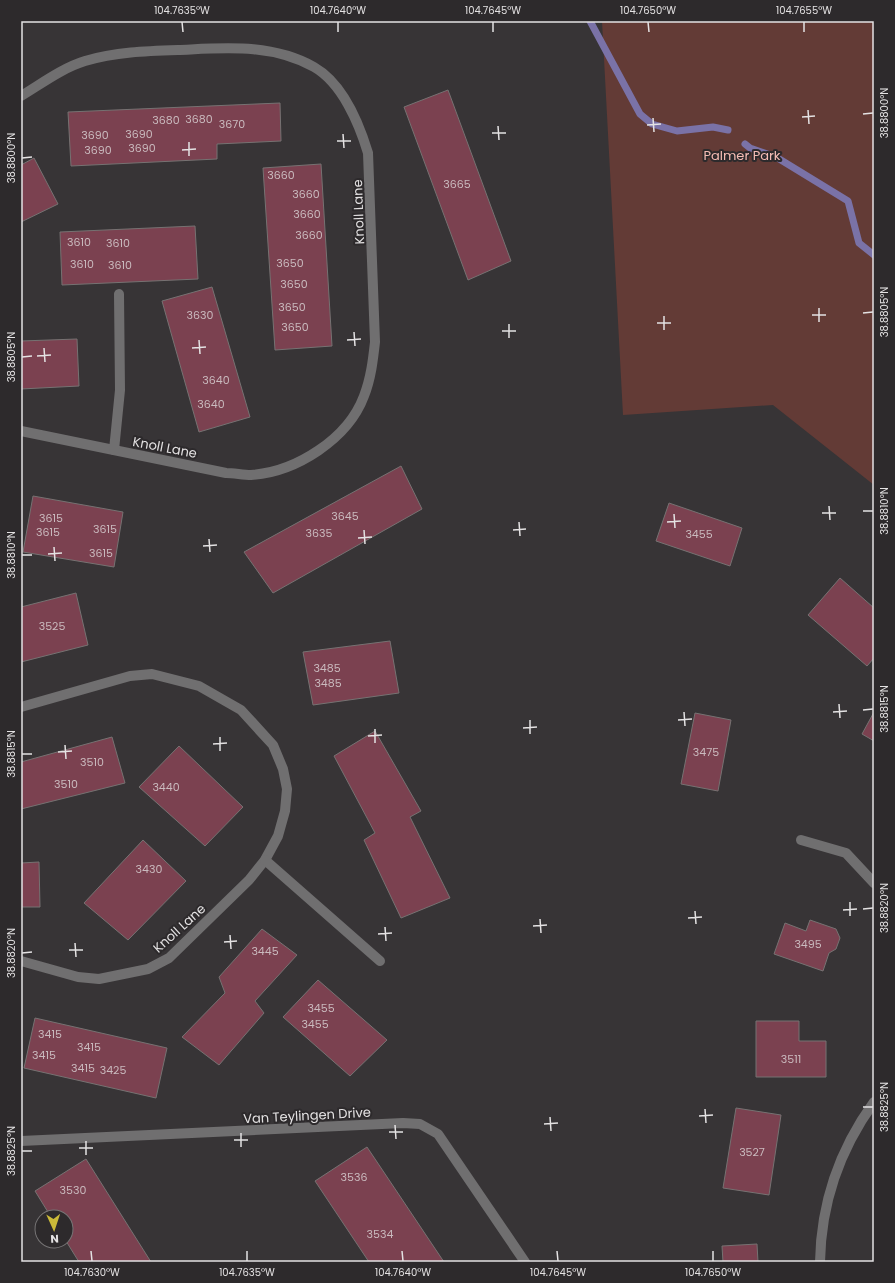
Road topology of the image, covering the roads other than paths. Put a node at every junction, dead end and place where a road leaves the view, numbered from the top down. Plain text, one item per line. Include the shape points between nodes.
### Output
1 (21, 96) edge
2 (119, 294) dead end
3 (21, 432) edge
4 (114, 450) junction
5 (21, 707) edge
6 (801, 840) dead end
7 (265, 860) junction
8 (874, 883) edge
9 (21, 961) edge
10 (380, 961) dead end
11 (874, 1102) edge
12 (21, 1141) edge
13 (525, 1262) edge
14 (820, 1262) edge

1 - 4 street, Knoll Lane via 58,73 105,55 243,47 291,57 315,68 332,83 346,103 359,125 368,152 376,342 364,397 350,420 317,452 296,464 250,475 226,473
2 - 4 street, Knoll Lane via 120,390
3 - 4 street, Knoll Lane
5 - 7 street, Knoll Lane via 130,676 152,674 199,686 241,710 273,745 283,769 287,790 285,811 278,836
6 - 8 street via 846,853
7 - 9 street, Knoll Lane via 249,880 169,958 148,969 100,979 78,977
7 - 10 street
11 - 14 street via 852,1136 834,1176 825,1208
12 - 13 street, Van Teylingen Drive via 420,1124 438,1134

